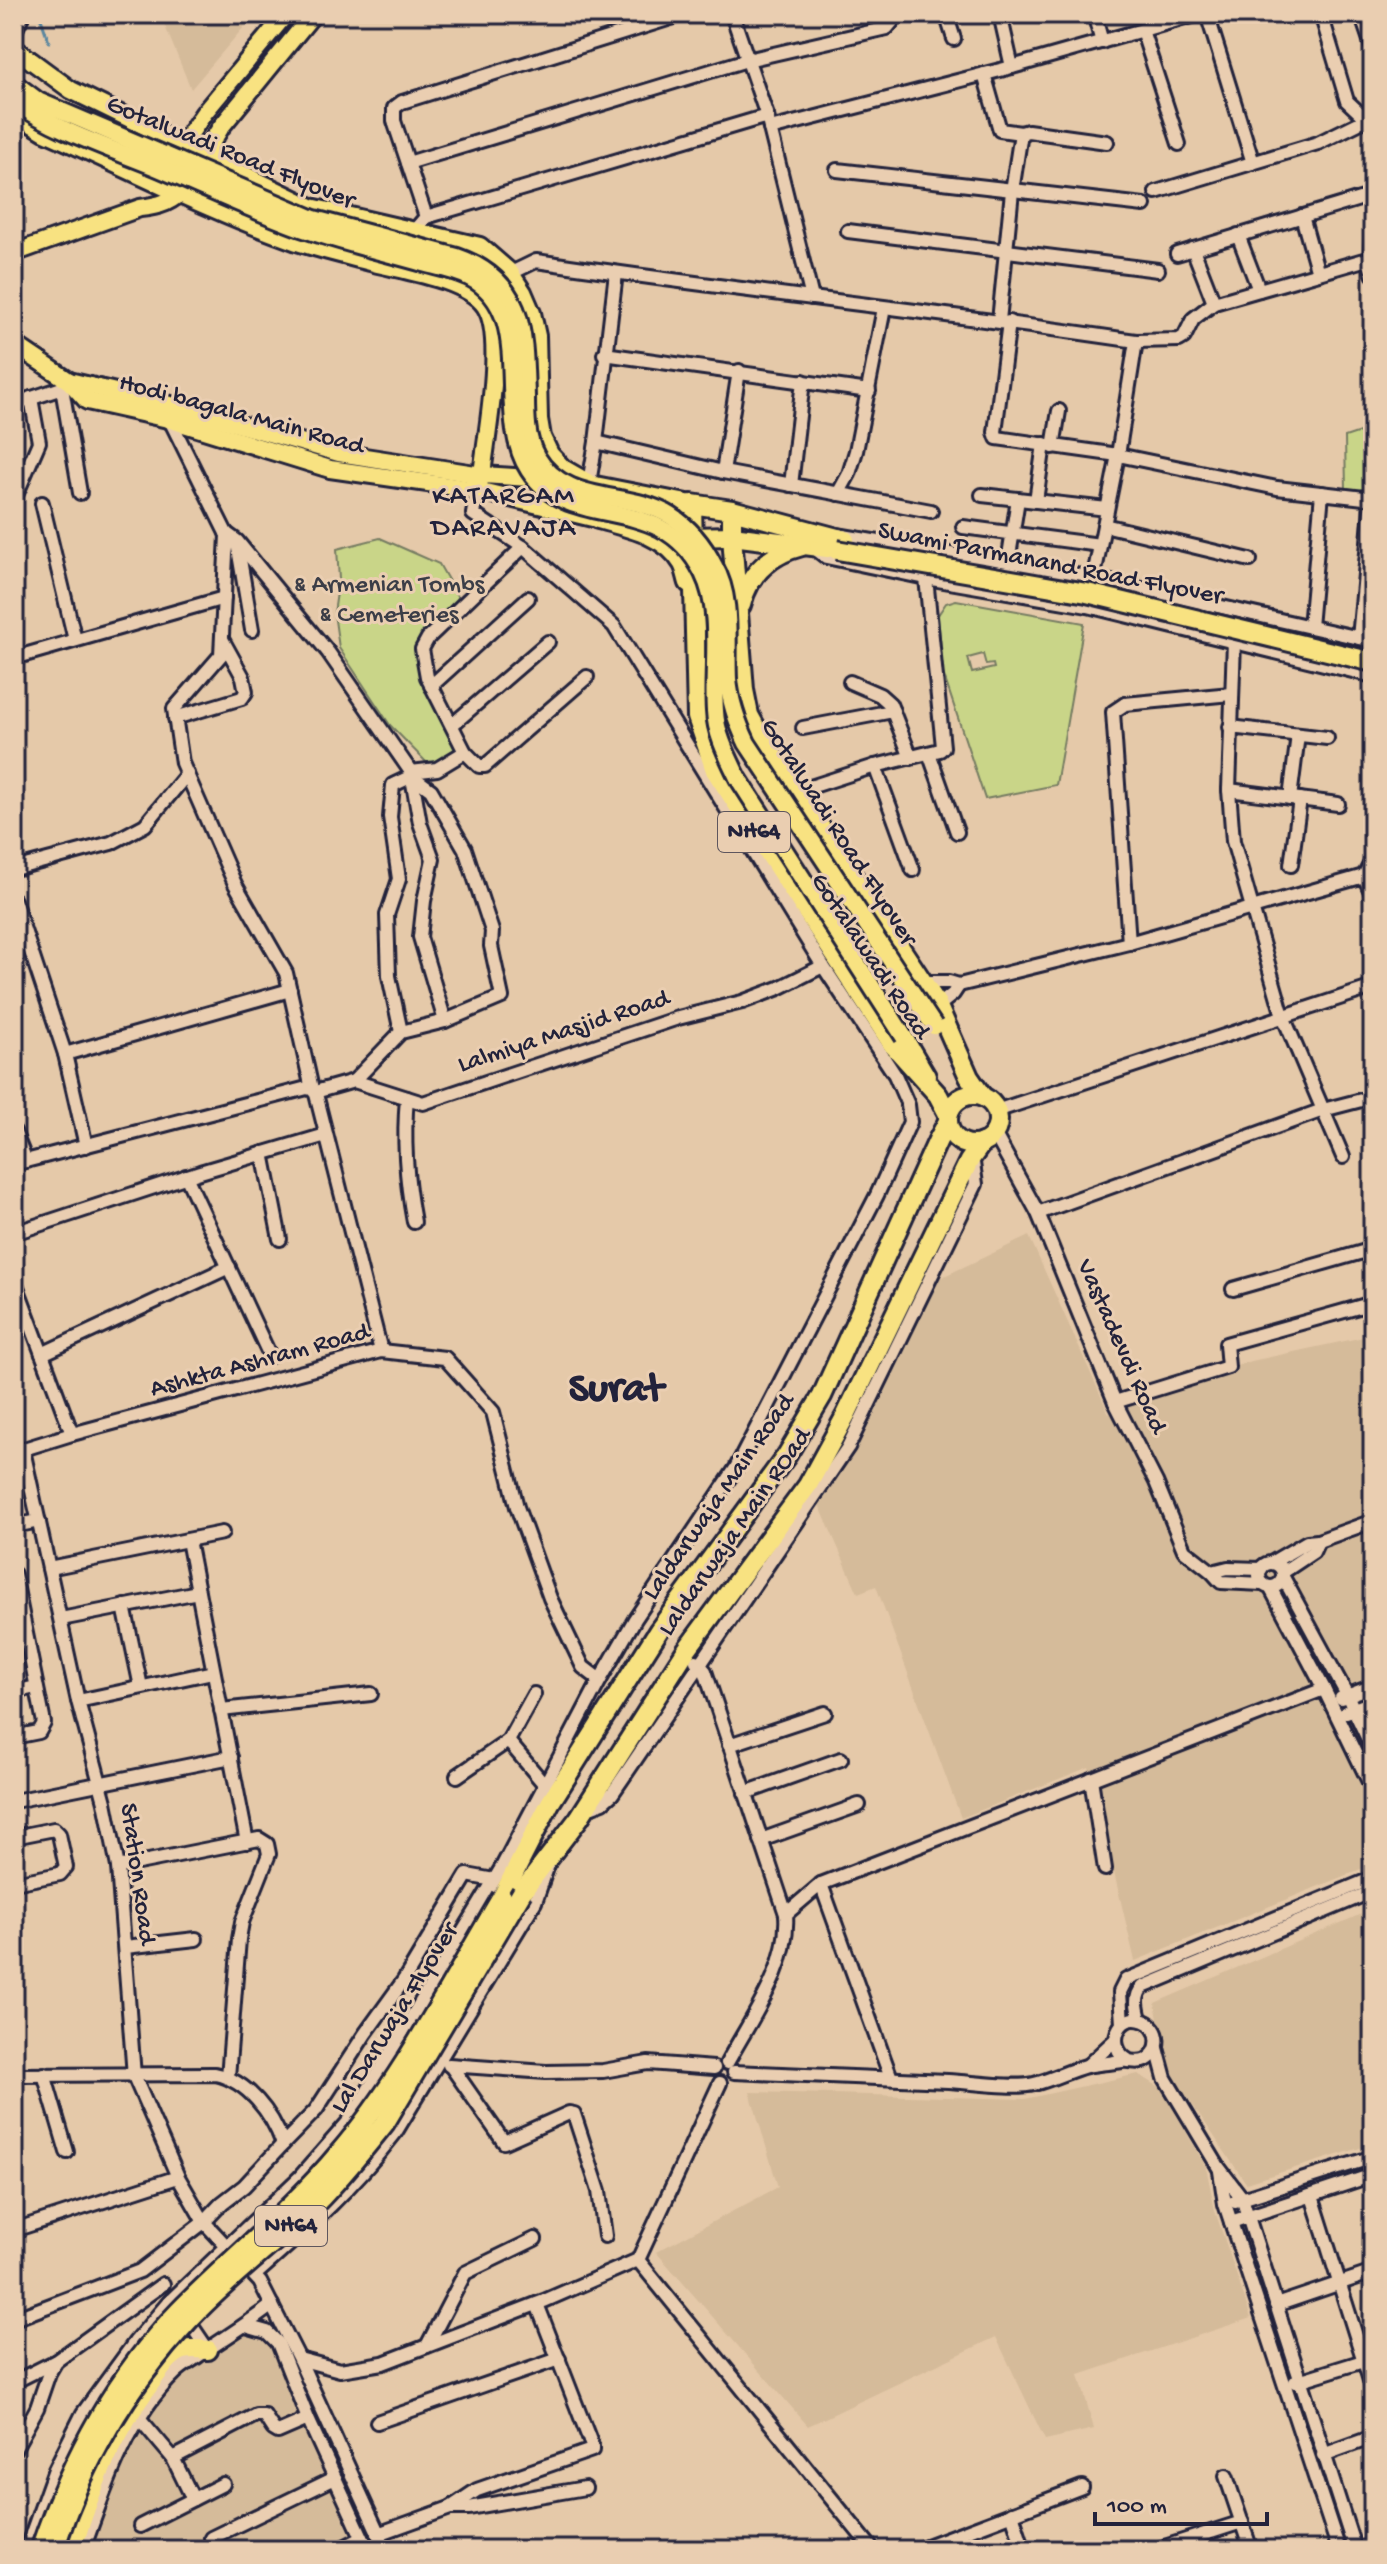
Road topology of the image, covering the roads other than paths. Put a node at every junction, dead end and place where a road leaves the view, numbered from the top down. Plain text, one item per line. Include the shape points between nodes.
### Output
1 (23, 14) edge
2 (286, 14) edge
3 (313, 14) edge
4 (684, 14) edge
5 (732, 14) edge
6 (890, 14) edge
7 (946, 14) edge
8 (1000, 14) edge
9 (1094, 14) edge
10 (1199, 14) edge
11 (1207, 14) edge
12 (1321, 14) edge
13 (1361, 14) edge
14 (1160, 19) edge
15 (1142, 30) junction
16 (14, 34) edge
17 (954, 39) dead end
18 (1102, 42) junction
19 (14, 48) edge
20 (1373, 49) edge
21 (747, 60) junction
22 (1012, 67) junction
23 (984, 74) junction
24 (14, 83) edge
25 (14, 101) edge
26 (14, 113) edge
27 (1370, 118) edge
28 (768, 123) junction
29 (1021, 133) junction
30 (1107, 142) dead end
31 (1179, 144) dead end
32 (182, 146) junction
33 (203, 156) junction
34 (408, 163) junction
35 (1253, 163) junction
36 (837, 170) dead end
37 (158, 183) junction
38 (1012, 191) junction
39 (1156, 192) dead end
40 (181, 193) junction
41 (1373, 195) edge
42 (1144, 205) dead end
43 (140, 208) junction
44 (1302, 216) junction
45 (426, 217) junction
46 (1373, 227) edge
47 (848, 231) dead end
48 (413, 232) junction
49 (1238, 235) junction
50 (1193, 249) junction
51 (1006, 252) junction
52 (14, 253) edge
53 (1177, 254) dead end
54 (1371, 258) junction
55 (1158, 270) dead end
56 (510, 272) junction
57 (616, 273) junction
58 (1318, 273) junction
59 (1373, 274) edge
60 (1259, 290) junction
61 (812, 298) junction
62 (478, 299) junction
63 (1214, 303) junction
64 (884, 308) junction
65 (1004, 321) junction
66 (1136, 341) junction
67 (14, 344) edge
68 (604, 354) junction
69 (739, 371) junction
70 (803, 381) junction
71 (66, 385) junction
72 (869, 391) junction
73 (31, 398) junction
74 (14, 404) edge
75 (1059, 411) dead end
76 (169, 412) junction
77 (596, 442) junction
78 (1049, 446) junction
79 (1118, 455) junction
80 (723, 472) junction
81 (480, 482) junction
82 (589, 483) junction
83 (791, 485) junction
84 (80, 493) dead end
85 (1322, 493) junction
86 (838, 494) junction
87 (982, 495) dead end
88 (1018, 499) junction
89 (1373, 499) edge
90 (14, 500) edge
91 (1036, 501) junction
92 (42, 503) dead end
93 (692, 504) junction
94 (1107, 509) junction
95 (732, 510) junction
96 (931, 511) dead end
97 (598, 519) junction
98 (1104, 525) junction
99 (963, 527) dead end
100 (1013, 533) junction
101 (732, 536) junction
102 (232, 537) junction
103 (691, 537) junction
104 (815, 540) junction
105 (841, 545) junction
106 (1100, 545) junction
107 (523, 547) junction
108 (1250, 560) dead end
109 (1008, 562) junction
110 (926, 578) junction
111 (1093, 578) junction
112 (224, 598) junction
113 (528, 598) dead end
114 (695, 601) junction
115 (1088, 606) junction
116 (1310, 627) junction
117 (252, 630) dead end
118 (741, 635) junction
119 (1359, 638) junction
120 (222, 639) junction
121 (75, 640) junction
122 (1234, 641) junction
123 (1373, 641) edge
124 (548, 642) dead end
125 (1373, 653) edge
126 (14, 658) edge
127 (1373, 662) edge
128 (1373, 676) edge
129 (587, 677) dead end
130 (850, 682) dead end
131 (431, 686) junction
132 (1231, 694) junction
133 (893, 711) junction
134 (175, 718) junction
135 (452, 725) junction
136 (1230, 727) junction
137 (803, 728) dead end
138 (1298, 735) junction
139 (1327, 738) dead end
140 (465, 752) junction
141 (929, 753) junction
142 (911, 758) junction
143 (875, 766) junction
144 (187, 774) junction
145 (412, 774) junction
146 (1229, 790) junction
147 (798, 791) junction
148 (1295, 799) junction
149 (1338, 804) dead end
150 (957, 832) dead end
151 (1373, 859) edge
152 (1291, 865) dead end
153 (14, 869) edge
154 (913, 870) dead end
155 (1364, 876) junction
156 (1373, 896) edge
157 (14, 900) edge
158 (1251, 908) junction
159 (1129, 943) junction
160 (823, 966) junction
161 (923, 982) junction
162 (959, 985) junction
163 (1373, 987) edge
164 (290, 990) junction
165 (938, 1006) junction
166 (1283, 1016) junction
167 (445, 1021) junction
168 (401, 1032) junction
169 (65, 1054) junction
170 (969, 1077) junction
171 (354, 1081) junction
172 (314, 1090) junction
173 (938, 1095) junction
174 (982, 1096) junction
175 (1373, 1097) edge
176 (407, 1098) junction
177 (1323, 1110) junction
178 (996, 1111) junction
179 (948, 1119) junction
180 (14, 1131) edge
181 (326, 1135) junction
182 (983, 1144) junction
183 (86, 1146) junction
184 (263, 1153) junction
185 (1343, 1157) dead end
186 (20, 1163) edge
187 (186, 1176) junction
188 (1038, 1213) junction
189 (414, 1222) dead end
190 (14, 1233) edge
191 (280, 1239) dead end
192 (1373, 1249) edge
193 (229, 1267) junction
194 (14, 1279) edge
195 (1233, 1289) dead end
196 (1373, 1303) edge
197 (381, 1351) junction
198 (42, 1354) junction
199 (270, 1356) dead end
200 (1115, 1402) junction
201 (72, 1434) junction
202 (19, 1451) edge
203 (39, 1521) junction
204 (1373, 1521) edge
205 (14, 1526) edge
206 (222, 1533) dead end
207 (188, 1540) junction
208 (1318, 1541) junction
209 (1266, 1566) junction
210 (49, 1568) junction
211 (1212, 1572) junction
212 (14, 1574) edge
213 (1283, 1575) junction
214 (1266, 1585) junction
215 (198, 1592) junction
216 (124, 1606) junction
217 (17, 1611) edge
218 (61, 1619) junction
219 (635, 1619) junction
220 (659, 1630) junction
221 (687, 1649) junction
222 (699, 1664) junction
223 (213, 1672) junction
224 (600, 1680) junction
225 (1373, 1686) edge
226 (36, 1687) junction
227 (141, 1687) junction
228 (1324, 1689) junction
229 (14, 1692) edge
230 (371, 1694) dead end
231 (534, 1694) dead end
232 (1347, 1695) junction
233 (78, 1701) junction
234 (1331, 1702) junction
235 (1373, 1702) edge
236 (1353, 1709) junction
237 (221, 1710) junction
238 (825, 1713) dead end
239 (1337, 1715) junction
240 (14, 1737) edge
241 (508, 1741) junction
242 (729, 1745) junction
243 (1373, 1750) edge
244 (231, 1757) junction
245 (841, 1759) dead end
246 (457, 1776) dead end
247 (1091, 1779) junction
248 (99, 1784) junction
249 (1373, 1790) edge
250 (745, 1793) junction
251 (545, 1795) junction
252 (14, 1801) edge
253 (859, 1805) dead end
254 (584, 1809) junction
255 (14, 1837) edge
256 (761, 1840) junction
257 (247, 1842) junction
258 (551, 1854) junction
259 (118, 1867) junction
260 (1105, 1869) dead end
261 (1373, 1878) edge
262 (14, 1883) edge
263 (821, 1884) junction
264 (498, 1888) junction
265 (1373, 1891) edge
266 (786, 1914) junction
267 (196, 1939) dead end
268 (125, 1947) junction
269 (1140, 2019) junction
270 (1122, 2024) junction
271 (1115, 2040) junction
272 (1157, 2048) junction
273 (1128, 2060) junction
274 (1142, 2061) junction
275 (445, 2063) junction
276 (1087, 2066) junction
277 (725, 2068) junction
278 (44, 2074) junction
279 (14, 2075) edge
280 (134, 2076) junction
281 (228, 2077) junction
282 (891, 2078) junction
283 (1165, 2078) junction
284 (344, 2128) junction
285 (283, 2144) junction
286 (329, 2145) junction
287 (67, 2152) dead end
288 (380, 2152) junction
289 (1373, 2157) edge
290 (1219, 2168) junction
291 (1373, 2175) edge
292 (178, 2177) junction
293 (359, 2179) junction
294 (1312, 2196) junction
295 (1242, 2198) junction
296 (1225, 2204) junction
297 (1248, 2217) junction
298 (204, 2222) junction
299 (1231, 2222) junction
300 (14, 2230) edge
301 (605, 2236) dead end
302 (535, 2239) dead end
303 (228, 2245) junction
304 (638, 2260) junction
305 (149, 2263) junction
306 (1373, 2272) edge
307 (255, 2275) junction
308 (163, 2284) junction
309 (1338, 2285) junction
310 (173, 2298) junction
311 (537, 2304) junction
312 (272, 2305) junction
313 (1276, 2305) junction
314 (14, 2319) edge
315 (246, 2326) junction
316 (427, 2346) junction
317 (208, 2350) junction
318 (299, 2359) junction
319 (559, 2359) junction
320 (1368, 2359) edge
321 (56, 2361) junction
322 (1300, 2381) junction
323 (14, 2382) edge
324 (1284, 2385) junction
325 (1373, 2390) edge
326 (140, 2419) junction
327 (308, 2419) junction
328 (377, 2422) dead end
329 (1373, 2437) edge
330 (14, 2450) edge
331 (1323, 2455) junction
332 (173, 2458) junction
333 (1226, 2476) dead end
334 (335, 2478) junction
335 (223, 2484) dead end
336 (1082, 2487) dead end
337 (585, 2488) dead end
338 (193, 2499) junction
339 (450, 2508) junction
340 (1012, 2513) junction
341 (1242, 2522) junction
342 (140, 2526) dead end
343 (378, 2534) junction
344 (211, 2538) dead end
345 (365, 2544) edge
346 (945, 2545) edge
347 (26, 2550) edge
348 (40, 2550) edge
349 (54, 2550) edge
350 (72, 2550) edge
351 (83, 2550) edge
352 (338, 2550) edge
353 (386, 2550) edge
354 (873, 2550) edge
355 (916, 2550) edge
356 (1024, 2550) edge
357 (1155, 2550) edge
358 (1251, 2550) edge
359 (1339, 2550) edge
360 (1355, 2550) edge

1 - 16 street
2 - 32 main road
3 - 33 main road
4 - 34 street via 402,102 394,108 394,121
5 - 21 street
6 - 21 street via 887,28
7 - 17 street
8 - 22 street
9 - 18 street
10 - 14 street
11 - 35 street
12 - 27 street via 1347,101
13 - 20 street
14 - 15 street
15 - 18 street
15 - 31 street
18 - 22 street
19 - 32 main road via 71,90
21 - 28 street
21 - 34 street
22 - 23 street
23 - 28 street
23 - 29 street via 1000,130
24 - 170 main road, Gotalwadi Road Flyover, bridge via 38,101 314,219 457,257 492,275 517,308 526,420 535,453 567,486 669,515 704,547 724,593 728,679 737,723
25 - 173 main road, Gotalwadi Road Flyover, bridge via 94,142 306,229 452,271 483,286 508,332 513,421 531,472 559,498 660,526 695,558 711,598 715,713 727,755
26 - 37 main road
27 - 35 street via 1318,143
28 - 45 street
28 - 61 street
29 - 30 street
29 - 38 street
32 - 33 main road
32 - 37 main road
33 - 40 main road
33 - 48 main road via 311,207
34 - 45 street
35 - 39 street
36 - 38 street
37 - 40 main road
37 - 43 main road
38 - 42 street
38 - 51 street
40 - 43 main road via 160,206
40 - 62 main road via 301,243 447,282
41 - 44 street
43 - 52 main road
44 - 49 street
44 - 58 street
45 - 48 street
46 - 54 street
47 - 51 street
48 - 56 main road via 480,246
49 - 50 street
49 - 60 street
50 - 53 street
50 - 63 street
51 - 55 street
51 - 65 street
54 - 58 street
54 - 59 street
56 - 57 street via 536,261
56 - 62 street
56 - 82 main road via 523,292 537,336 542,437 563,468
57 - 61 street
57 - 68 street
58 - 60 street
60 - 63 street
61 - 64 street
62 - 81 main road via 492,320 496,351
63 - 66 street via 1193,319 1179,340
64 - 65 street
64 - 72 street
65 - 66 street
65 - 78 street via 997,438
66 - 79 street
67 - 71 main road, Hodi bagala Main Road
68 - 69 street
68 - 77 street
69 - 70 street
69 - 80 street
70 - 72 street
70 - 83 street
71 - 73 street
71 - 76 main road, Hodi bagala Main Road
71 - 84 street
72 - 86 street via 856,451
73 - 74 street
73 - 90 street via 39,442
75 - 78 street
76 - 81 main road, Hodi bagala Main Road
76 - 102 street
77 - 80 street
77 - 82 street
78 - 79 street
78 - 91 street
79 - 85 street
79 - 94 street
80 - 83 street
81 - 82 main road, Hodi bagala Main Road
81 - 97 main road, Hodi bagala Main Road
81 - 107 street via 473,514
82 - 93 main road, Hodi bagala Main Road
83 - 86 street
85 - 89 street
85 - 116 street
86 - 96 street
87 - 88 street
88 - 91 street
88 - 100 street
89 - 119 street
91 - 94 street
92 - 121 street
93 - 95 highway
93 - 103 highway, Gotalawadi Road / NH64
94 - 98 street
95 - 101 highway, Gotalawadi Road / NH64
95 - 104 highway
97 - 103 main road, Hodi bagala Main Road
97 - 114 highway via 639,530 671,550 683,564
98 - 106 street
98 - 108 street
99 - 100 street
100 - 106 street
100 - 109 street
101 - 103 highway
101 - 104 highway
101 - 118 highway, Gotalawadi Road / NH64
102 - 112 street
102 - 117 street
102 - 145 street via 328,652
103 - 114 highway, Gotalawadi Road / NH64
104 - 105 highway, Swami Parmanand Road Flyover
104 - 109 street via 844,534
104 - 110 street via 826,557
104 - 118 highway via 775,555 753,577 740,608
105 - 125 highway, Swami Parmanand Road Flyover via 1090,583
105 - 127 highway, Swami Parmanand Road Flyover, bridge via 1087,593
106 - 111 street
107 - 131 street via 428,638 422,649
107 - 160 street via 614,626
109 - 111 street
110 - 115 street
110 - 141 street via 944,742 940,750
111 - 115 street
111 - 116 street
112 - 120 street
112 - 121 street
113 - 131 street
114 - 173 highway, Gotalawadi Road / NH64 via 697,717 715,770 893,1045
115 - 122 street
116 - 119 street
118 - 147 highway, Gotalawadi Road / NH64 via 749,715
119 - 123 street
120 - 134 street via 221,655 174,709
120 - 134 street via 246,692 242,698
121 - 126 street
122 - 128 street
122 - 132 street
124 - 135 street
129 - 140 street via 485,766
130 - 133 street via 886,699
131 - 135 street
132 - 136 street
132 - 159 street via 1125,704 1113,712
133 - 137 street
133 - 142 street
134 - 144 street
135 - 140 street
136 - 138 street
136 - 146 street
138 - 139 street
138 - 148 street
140 - 145 street via 437,769
141 - 142 street
141 - 150 street
142 - 143 street
143 - 147 street
143 - 154 street
144 - 153 street via 145,825 111,843
144 - 164 street via 235,884 286,973
145 - 167 street via 433,859 420,937
145 - 167 street via 431,790 465,849 492,931 502,997
145 - 168 street via 393,785 390,817 399,879 387,915 389,976
146 - 148 street
146 - 158 street via 1233,841
147 - 161 highway, Gotalawadi Road / NH64
148 - 149 street
148 - 152 street
151 - 155 street
155 - 156 street
155 - 158 street
157 - 169 street
158 - 159 street
158 - 166 street
159 - 162 street
160 - 176 street, Lalmiya Masjid Road via 742,1002 423,1103
160 - 219 street via 895,1075 910,1122 736,1468
161 - 162 street
161 - 165 highway, Gotalawadi Road / NH64
162 - 165 street
163 - 166 street
164 - 169 street
164 - 172 street
165 - 170 highway, Gotalawadi Road / NH64
166 - 177 street
166 - 178 street
167 - 168 street
168 - 171 street
169 - 183 street
170 - 174 highway, Gotalawadi Road / NH64
171 - 172 street
171 - 176 street, Lalmiya Masjid Road
172 - 181 street
172 - 183 street
173 - 179 highway, Gotalawadi Road / NH64
174 - 178 highway, NH64
174 - 179 highway via 957,1100
175 - 177 street
176 - 189 street via 405,1179
177 - 185 street
177 - 188 street
178 - 182 highway, NH64 via 997,1126
179 - 182 highway, NH64 via 960,1142
179 - 220 highway, Laldarwaja Main Road / NH64 via 822,1396 787,1455
180 - 186 street
181 - 184 street
181 - 197 street
182 - 188 street, Vastadevdi Road
182 - 221 highway, Laldarwaja Main ROad / NH64 via 808,1485
182 - 222 street via 976,1184 858,1429
183 - 186 street
184 - 187 street
184 - 191 street
187 - 190 street
187 - 193 street
188 - 200 street, Vastadevdi Road
192 - 195 street
193 - 198 street
193 - 199 street
194 - 198 street
196 - 200 street via 1226,1344 1228,1367
197 - 201 street, Ashkta Ashram Road
197 - 224 street, Ashkta Ashram Road via 445,1358 493,1412 517,1507 550,1598 583,1667
198 - 201 street
200 - 211 street, Vastadevdi Road via 1184,1550
201 - 202 street, Ashkta Ashram Road
202 - 203 street, Station Road
203 - 205 street
203 - 210 street, Station Road
204 - 208 street
206 - 207 street
207 - 210 street
207 - 215 street
208 - 209 street
208 - 213 street via 1313,1552
209 - 211 street
209 - 213 street via 1279,1566
209 - 214 street via 1259,1576
210 - 218 street, Station Road
211 - 214 street, Vastadevdi Road via 1221,1582
212 - 217 street
213 - 214 street via 1277,1586
213 - 232 street
214 - 228 street
215 - 216 street
215 - 223 street
216 - 218 street
216 - 227 street
217 - 226 street
218 - 233 street, Station Road
219 - 220 street
219 - 224 street
220 - 251 highway, Laldarwaja Main Road / NH64
221 - 222 street
221 - 254 highway, Laldarwaja Main ROad / NH64
222 - 242 street
222 - 254 street via 612,1794
223 - 227 street
223 - 237 street
224 - 251 street
225 - 232 street
226 - 229 street
226 - 240 street via 44,1727
227 - 233 street
228 - 234 street
228 - 247 street
230 - 237 street
231 - 241 street
232 - 234 street
232 - 236 street
233 - 248 street, Station Road
234 - 239 street
235 - 236 street
236 - 239 street
236 - 243 street
237 - 244 street
238 - 242 street
239 - 249 street
241 - 246 street
241 - 251 street
242 - 250 street
244 - 248 street
244 - 257 street
245 - 250 street
247 - 260 street
247 - 263 street
248 - 252 street
248 - 259 street, Station Road
250 - 256 street
251 - 264 highway, Lal Darwaja Flyover / NH64
253 - 256 street
254 - 258 highway, Laldarwaja Main ROad / NH64
255 - 262 street via 54,1829 66,1867 60,1874
256 - 266 street
257 - 259 street
257 - 281 street via 264,1840 269,1848 242,1922
258 - 275 street via 535,1902
258 - 349 highway, Lal Darwaja Flyover / NH64, bridge via 522,1892 385,2123 321,2198 189,2319 129,2394 81,2481
259 - 268 street, Station Road
261 - 270 street via 1126,1980 1120,1992
263 - 266 street
263 - 282 street
264 - 284 street
264 - 285 street via 467,1875 316,2110
264 - 348 highway, Lal Darwaja Flyover / NH64, bridge via 377,2107 308,2189 179,2310 119,2385 69,2472
265 - 269 street via 1143,1987 1138,1992
266 - 277 street via 788,1934 781,1957
267 - 268 street
268 - 280 street, Station Road
269 - 270 street
269 - 272 street via 1153,2028
270 - 271 street
271 - 273 street via 1117,2051
271 - 276 street
272 - 274 street
272 - 283 street
273 - 274 street
273 - 276 street
274 - 283 street
275 - 277 street via 546,2072 603,2071 648,2063
275 - 288 street
275 - 301 street via 504,2142 574,2114 599,2191
276 - 282 street via 1031,2085
277 - 282 street
277 - 304 street via 713,2075 720,2083
278 - 279 street
278 - 280 street
278 - 287 street
280 - 281 street
280 - 292 street, Station Road
281 - 285 street via 253,2095
283 - 290 street
284 - 286 street
284 - 288 street via 368,2133
285 - 298 street
286 - 293 street via 338,2172
286 - 303 street
288 - 293 street
289 - 295 street
290 - 295 street
290 - 296 street
291 - 294 street
292 - 298 street, Station Road
292 - 300 street
293 - 307 street
294 - 297 street
294 - 309 street
295 - 296 street
295 - 297 street
296 - 299 street
297 - 299 street
297 - 313 street
298 - 303 street, Station Road
298 - 305 street
299 - 324 street
302 - 316 street via 465,2273
303 - 307 street, Station Road
303 - 310 street
304 - 311 street
304 - 354 street
305 - 308 street
305 - 314 street
306 - 309 street
307 - 312 street, Station Road
308 - 310 street
308 - 321 street
309 - 313 street
309 - 320 street
310 - 317 street
310 - 347 street via 83,2413 55,2469
311 - 316 street
311 - 319 street
312 - 315 street
312 - 318 street, Station Road
313 - 322 street
315 - 317 street
315 - 327 street via 267,2332 278,2343
316 - 318 street via 383,2363 340,2370
317 - 326 street via 177,2370
317 - 350 highway via 182,2351 169,2359 120,2427 88,2495
318 - 343 street, Station Road
319 - 328 street
319 - 339 street via 592,2450 477,2490
320 - 322 street
320 - 325 street
321 - 323 street
321 - 330 street
322 - 324 street
322 - 331 street
324 - 359 street
326 - 332 street
326 - 351 street via 102,2494
327 - 332 street via 278,2432 264,2415 256,2415
327 - 334 street
329 - 331 street
331 - 360 street
332 - 338 street
333 - 341 street
334 - 344 street
334 - 345 street
335 - 338 street
336 - 340 street
337 - 339 street
338 - 342 street
339 - 343 street
340 - 346 street
340 - 356 street
341 - 357 street
341 - 358 street
343 - 353 street, Station Road
345 - 352 street
346 - 355 street

